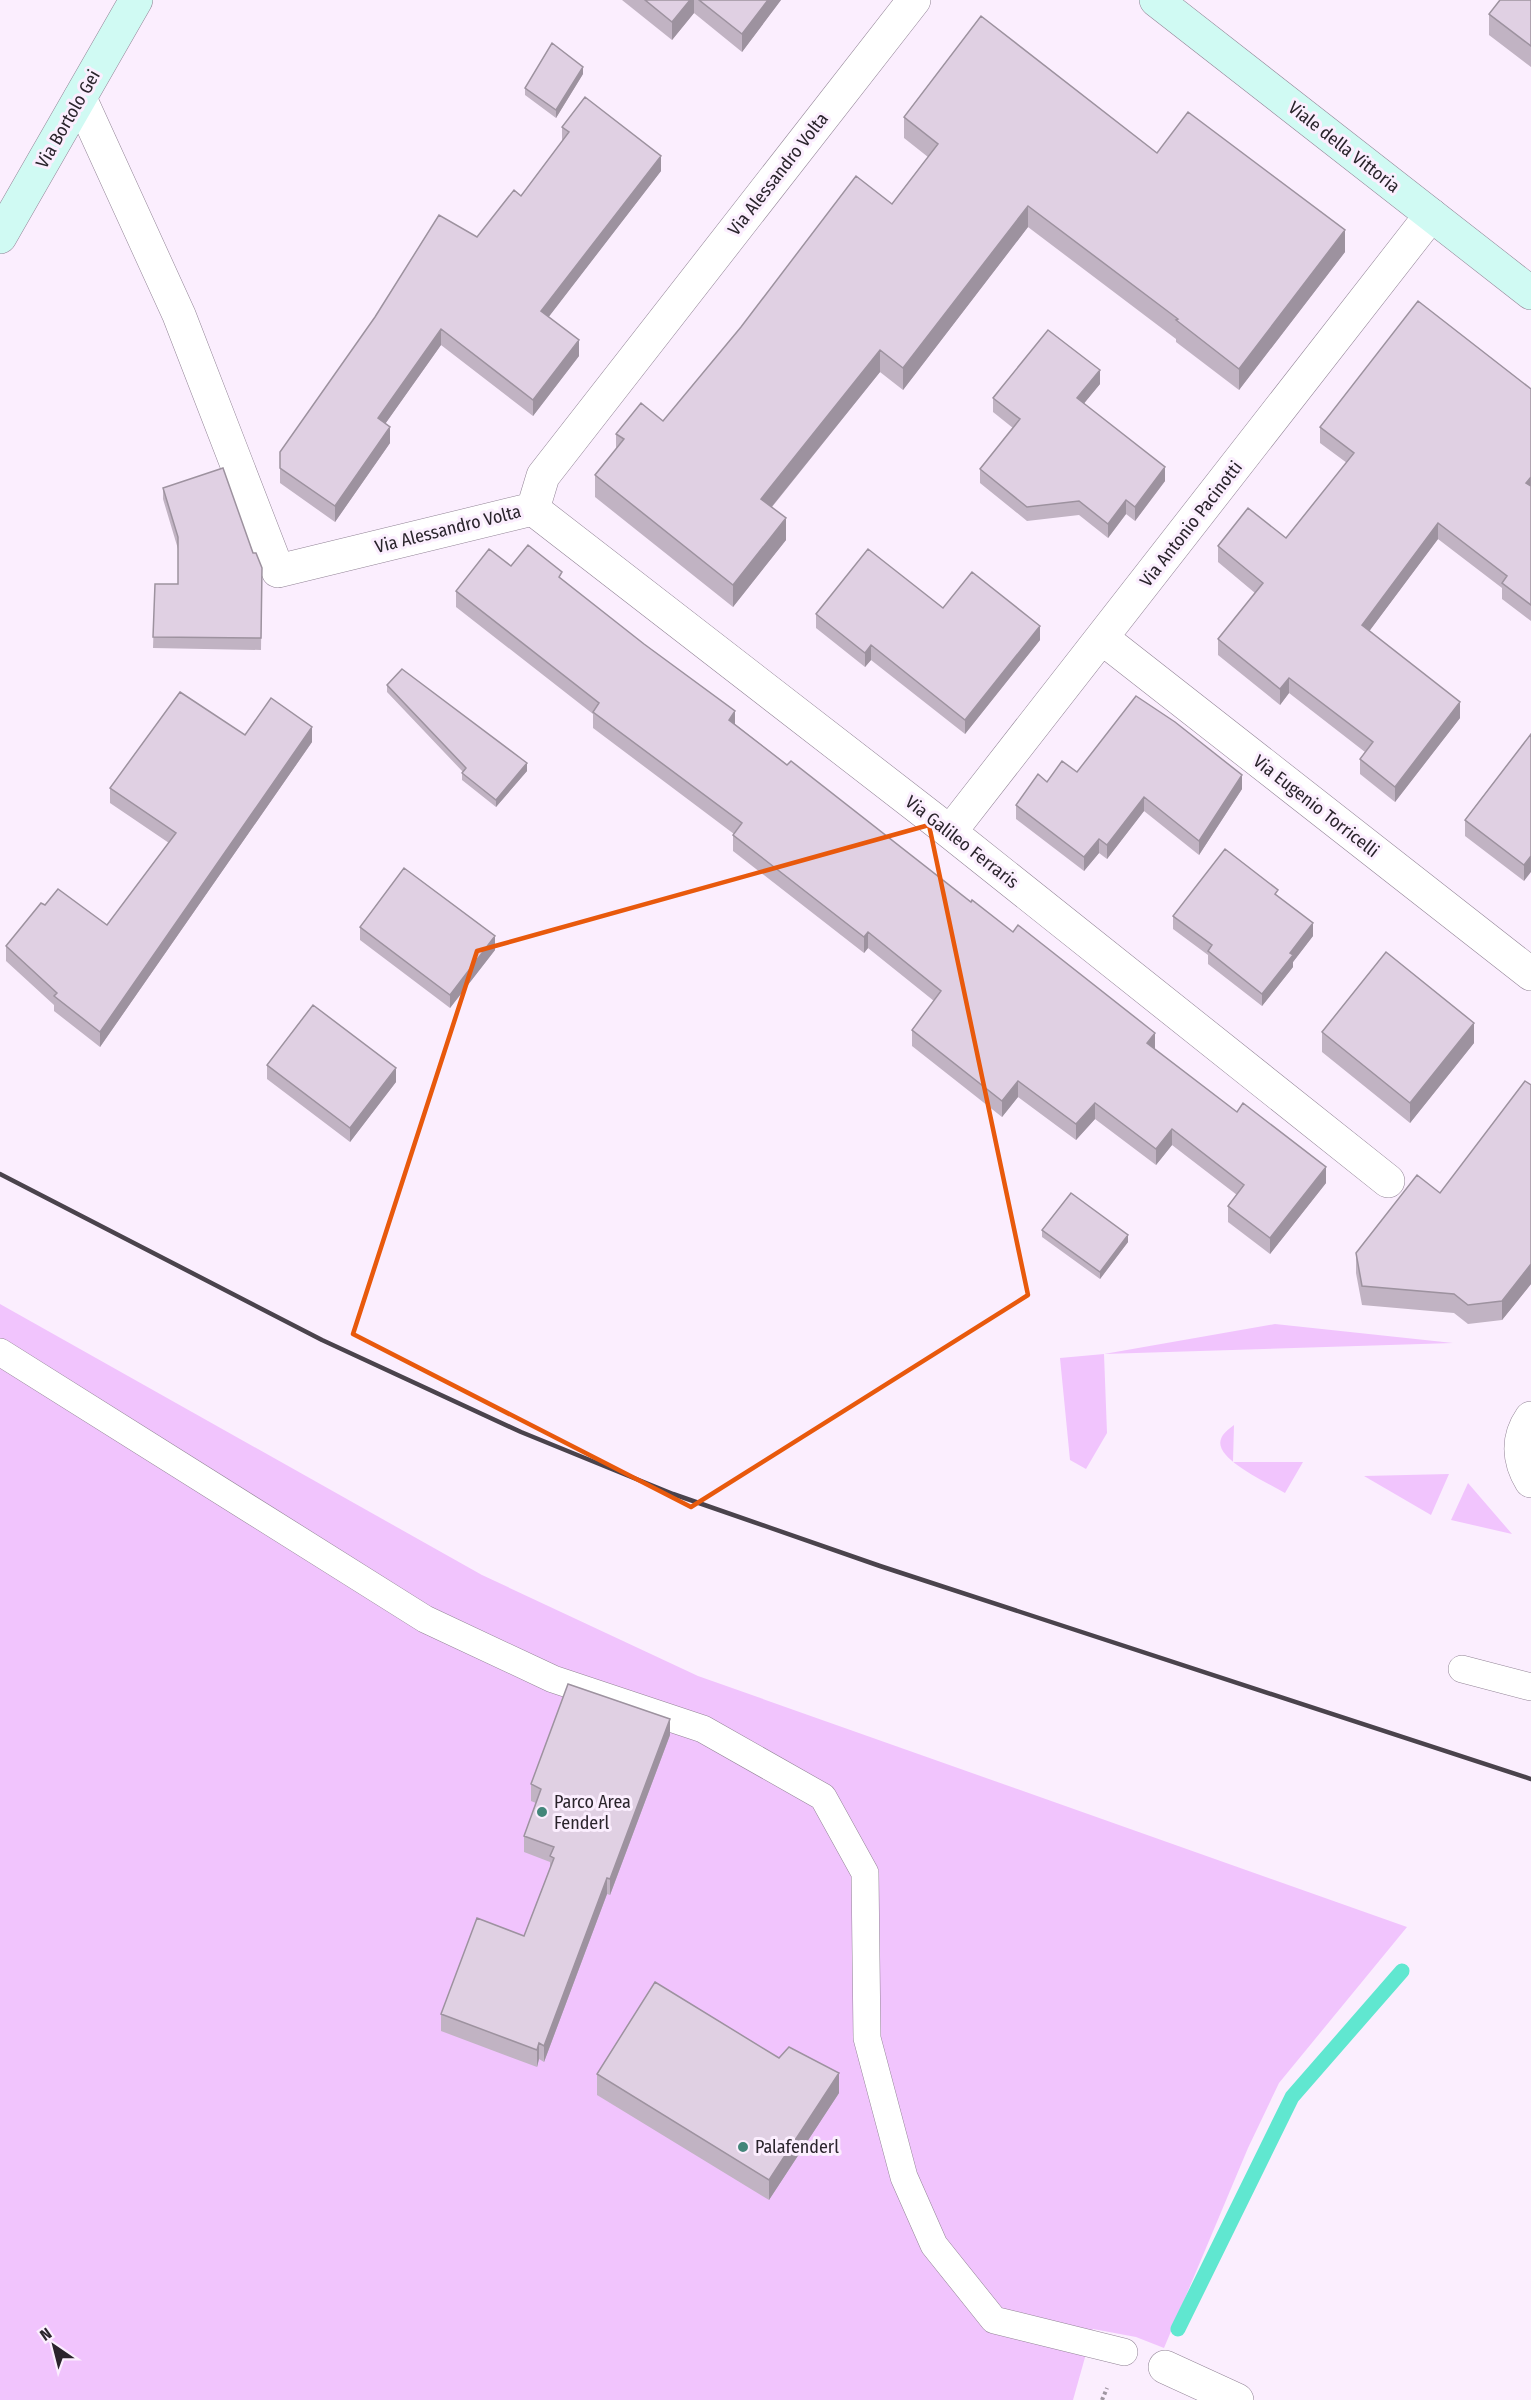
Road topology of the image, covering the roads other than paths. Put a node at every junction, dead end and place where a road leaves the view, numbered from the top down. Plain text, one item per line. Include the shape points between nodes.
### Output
1 (136, 0) edge
2 (914, 0) edge
3 (1156, 0) edge
4 (80, 98) junction
5 (1431, 215) junction
6 (0, 237) edge
7 (1531, 293) edge
8 (532, 509) junction
9 (1102, 638) junction
10 (950, 832) junction
11 (1531, 974) edge
12 (1388, 1181) dead end
13 (0, 1352) edge
14 (1530, 1419) edge
15 (1531, 1480) edge
16 (1462, 1669) dead end
17 (1531, 1687) edge
18 (1124, 2352) dead end
19 (1165, 2367) dead end
20 (1237, 2400) edge

1 - 4 street, Via Bortolo Gei
2 - 8 street, Via Alessandro Volta via 543,476
3 - 5 street, Viale della Vittoria
4 - 6 street, Via Bortolo Gei
4 - 8 street, Via Alessandro Volta via 178,315 278,571
5 - 7 street, Viale della Vittoria
5 - 9 street, Via Antonio Pacinotti
8 - 10 street, Via Galileo Ferraris
9 - 10 street, Via Antonio Pacinotti
9 - 11 street, Via Eugenio Torricelli
10 - 12 street, Via Galileo Ferraris
13 - 18 lane via 425,1618 553,1679 703,1729 823,1797 865,1873 867,2038 904,2177 934,2245 994,2320
14 - 15 street via 1521,1439 1521,1456
16 - 17 lane
19 - 20 street

